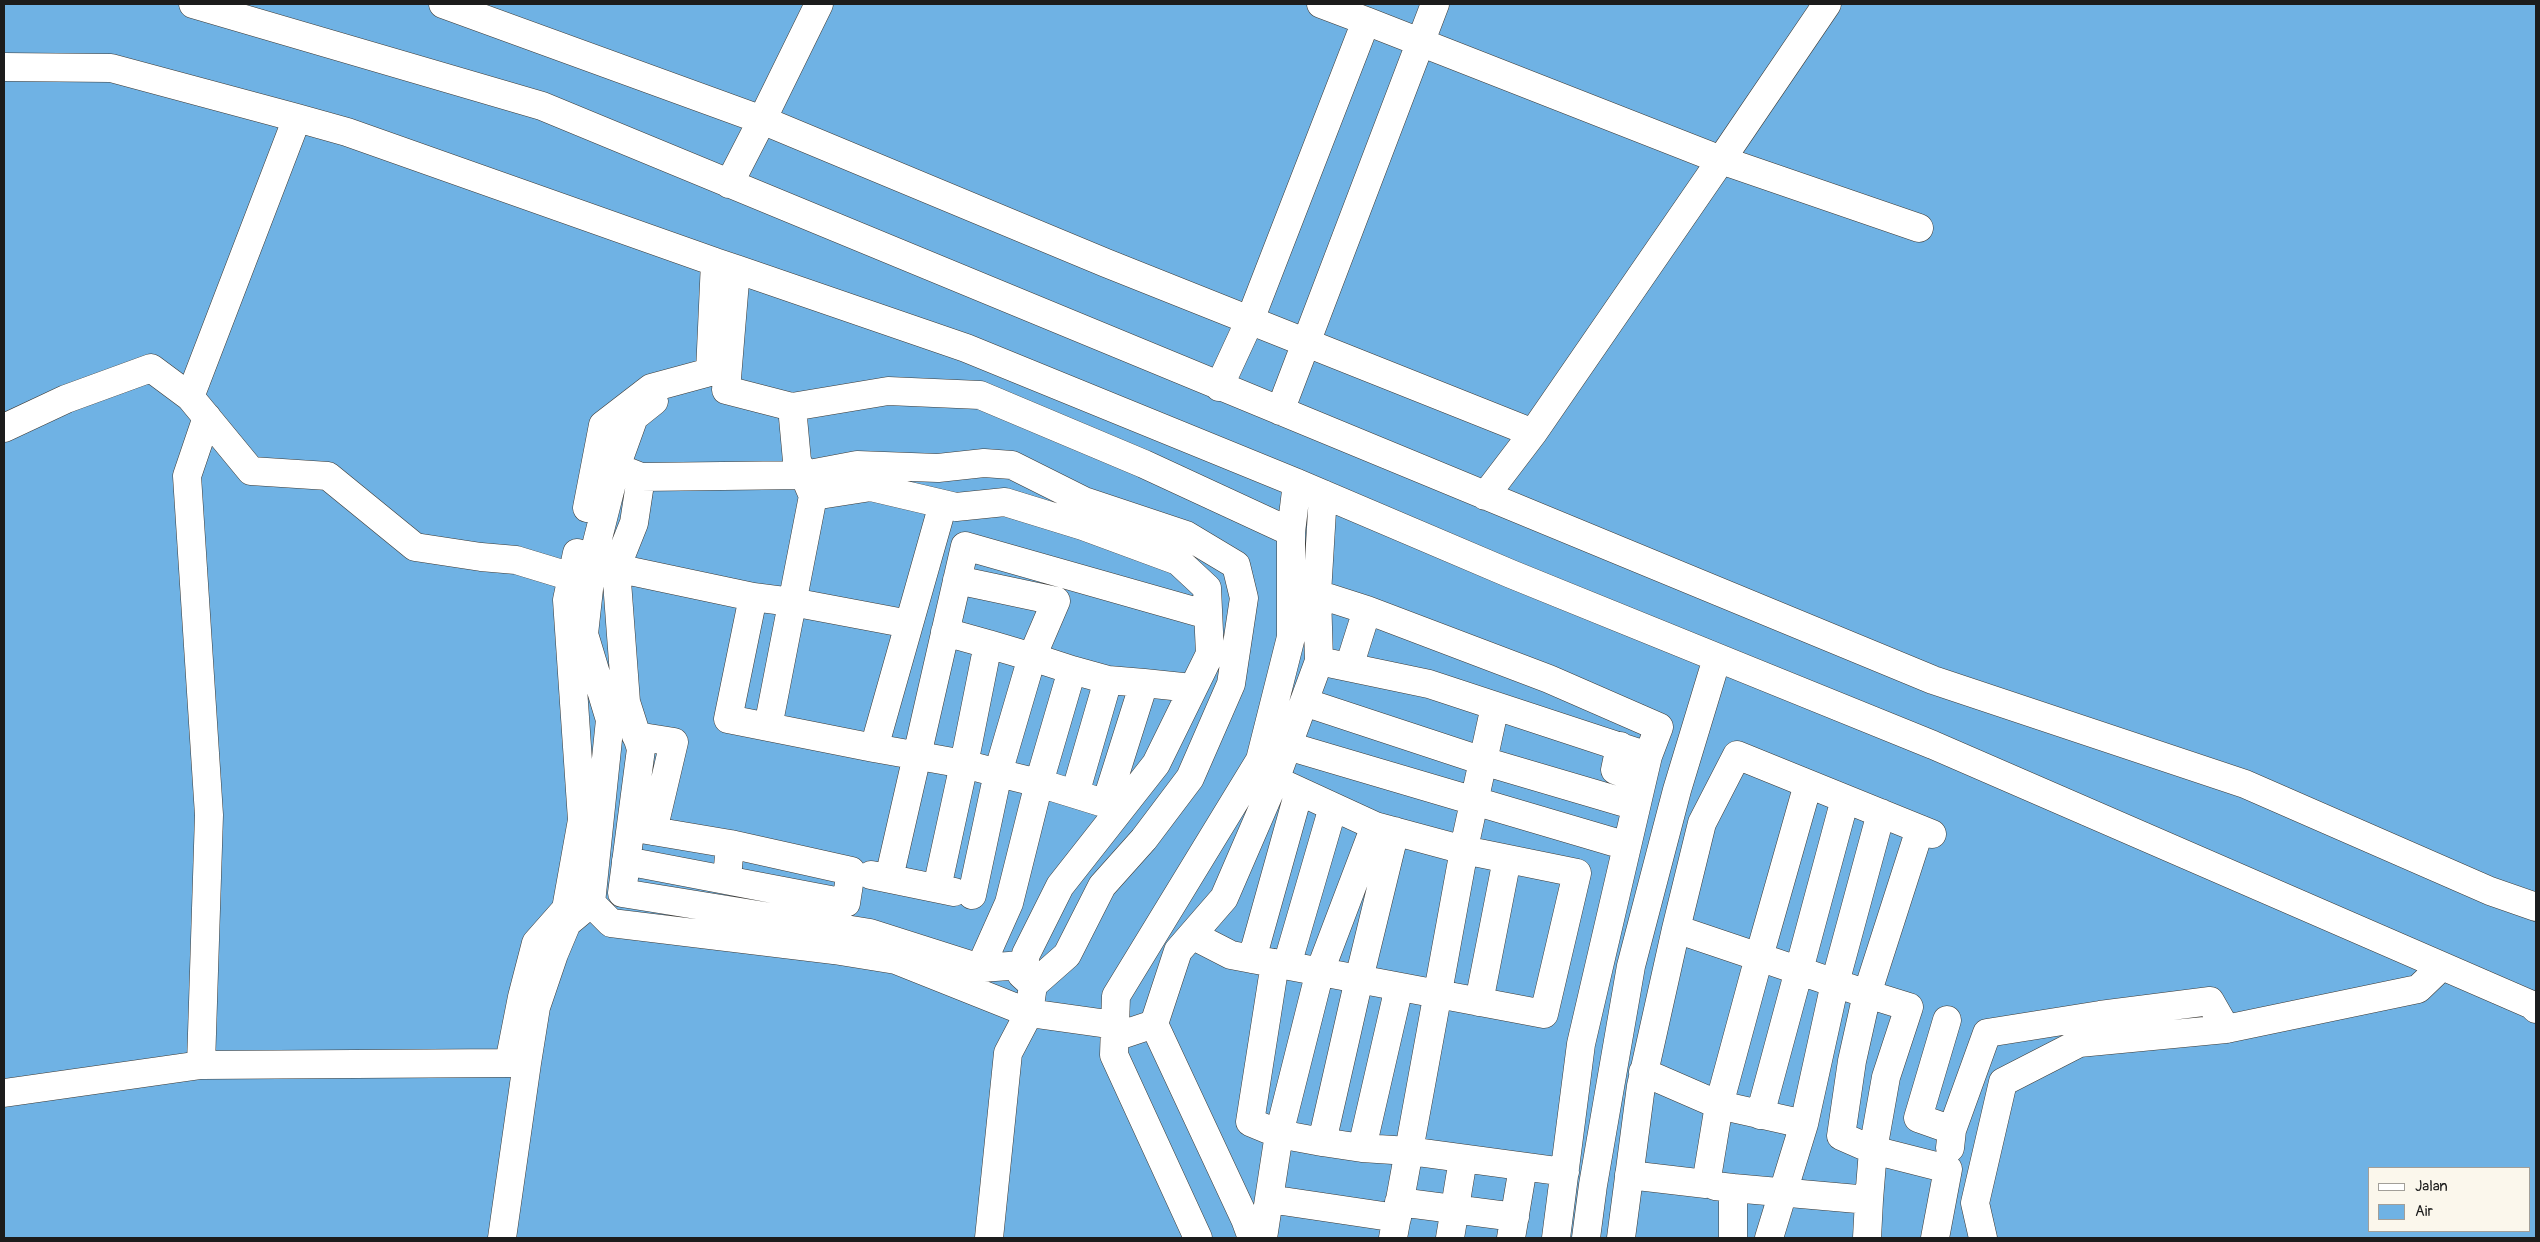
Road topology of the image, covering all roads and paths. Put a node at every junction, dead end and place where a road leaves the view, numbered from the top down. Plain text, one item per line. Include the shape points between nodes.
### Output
1 (193, 4) edge
2 (443, 4) edge
3 (819, 4) edge
4 (1321, 4) edge
5 (1435, 4) edge
6 (1827, 4) edge
7 (1366, 20) junction
8 (1422, 42) junction
9 (4, 67) edge
10 (297, 118) junction
11 (762, 120) junction
12 (1721, 160) junction
13 (729, 184) junction
14 (1920, 228) dead end
15 (726, 266) junction
16 (1250, 320) junction
17 (1304, 342) junction
18 (1219, 387) junction
19 (726, 390) junction
20 (198, 407) junction
21 (792, 407) junction
22 (1280, 411) junction
23 (4, 428) edge
24 (1533, 433) junction
25 (616, 467) junction
26 (641, 477) junction
27 (1296, 483) junction
28 (809, 486) junction
29 (1323, 494) junction
30 (1485, 496) junction
31 (943, 504) junction
32 (1291, 532) junction
33 (616, 568) junction
34 (572, 577) junction
35 (957, 580) junction
36 (1316, 594) junction
37 (753, 597) junction
38 (792, 602) junction
39 (1366, 610) junction
40 (1208, 615) junction
41 (909, 624) junction
42 (945, 632) junction
43 (988, 644) junction
44 (1032, 657) junction
45 (1717, 658) junction
46 (1319, 661) junction
47 (1349, 667) junction
48 (1072, 670) junction
49 (1108, 680) junction
50 (1144, 683) junction
51 (1192, 688) junction
52 (1304, 702) junction
53 (1495, 706) junction
54 (768, 727) junction
55 (1402, 734) junction
56 (1288, 746) junction
57 (874, 748) junction
58 (917, 756) junction
59 (1483, 761) junction
60 (964, 764) junction
61 (998, 773) junction
62 (1391, 776) junction
63 (1642, 781) junction
64 (1039, 783) junction
65 (1808, 784) junction
66 (1287, 785) junction
67 (1075, 794) junction
68 (1845, 799) junction
69 (1475, 801) junction
70 (1113, 805) junction
71 (1333, 807) junction
72 (1881, 814) junction
73 (642, 829) junction
74 (1385, 829) junction
75 (730, 844) junction
76 (1627, 846) junction
77 (1464, 850) junction
78 (1507, 859) junction
79 (626, 861) junction
80 (851, 871) junction
81 (889, 878) junction
82 (727, 879) junction
83 (937, 888) junction
84 (972, 895) junction
85 (591, 903) junction
86 (1009, 903) junction
87 (2536, 907) edge
88 (1676, 929) junction
89 (1192, 935) junction
90 (1759, 957) junction
91 (1271, 962) junction
92 (2442, 966) junction
93 (980, 968) junction
94 (1320, 971) junction
95 (1799, 973) junction
96 (1029, 975) junction
97 (1358, 979) junction
98 (1835, 983) junction
99 (1398, 987) junction
100 (1437, 994) junction
101 (1867, 994) junction
102 (1479, 1002) junction
103 (1909, 1007) junction
104 (2536, 1009) edge
105 (1029, 1013) junction
106 (1948, 1020) junction
107 (1154, 1024) junction
108 (2226, 1028) junction
109 (1115, 1030) junction
110 (1987, 1033) junction
111 (1852, 1061) junction
112 (518, 1063) junction
113 (201, 1065) junction
114 (1643, 1072) junction
115 (1886, 1077) junction
116 (4, 1093) edge
117 (1719, 1105) junction
118 (1760, 1115) junction
119 (1804, 1124) junction
120 (1952, 1130) junction
121 (1279, 1134) junction
122 (1322, 1142) junction
123 (1362, 1148) junction
124 (1873, 1150) junction
125 (1408, 1151) junction
126 (1463, 1159) junction
127 (1523, 1167) junction
128 (1948, 1169) junction
129 (1565, 1172) junction
130 (1629, 1175) junction
131 (1706, 1184) junction
132 (1733, 1188) junction
133 (1783, 1192) junction
134 (1269, 1199) junction
135 (1869, 1200) junction
136 (1455, 1208) junction
137 (1396, 1219) edge
138 (1513, 1228) edge
139 (502, 1238) edge
140 (989, 1238) edge
141 (1198, 1238) edge
142 (1252, 1238) edge
143 (1263, 1238) edge
144 (1450, 1238) edge
145 (1556, 1238) edge
146 (1586, 1238) edge
147 (1621, 1238) edge
148 (1733, 1238) edge
149 (1768, 1238) edge
150 (1867, 1238) edge
151 (1935, 1238) edge
152 (1983, 1238) edge

1 - 13 lane via 542,106
2 - 11 lane
3 - 11 lane
4 - 7 lane
5 - 8 lane
6 - 12 lane
7 - 8 lane
7 - 16 lane
8 - 12 lane
8 - 17 lane
9 - 10 lane via 111,68
10 - 15 lane via 347,132
10 - 20 lane
11 - 13 lane
11 - 16 lane
12 - 14 lane
12 - 24 lane
13 - 18 lane
15 - 19 lane
15 - 27 lane via 966,348
15 - 34 lane via 710,372 651,388 603,425
16 - 17 lane
16 - 18 lane
17 - 22 lane
17 - 24 lane
18 - 22 lane
19 - 21 lane
19 - 25 lane via 706,387 661,396 634,417
20 - 23 lane via 151,368 66,399
20 - 34 lane via 251,471 328,476 416,546 516,560
20 - 113 lane via 187,476 209,815
21 - 28 lane via 797,461
21 - 32 lane via 888,391 980,395 1144,464
22 - 30 lane
24 - 30 lane
25 - 26 lane
25 - 85 lane via 592,562 584,634 610,720
26 - 28 lane
26 - 33 lane via 634,523
27 - 29 lane
27 - 32 lane
28 - 31 lane via 871,487
28 - 38 lane
28 - 96 lane via 857,465 938,468 984,463 1012,465 1084,501 1186,534 1236,565 1244,598 1231,684 1190,778 1144,840 1102,886 1067,955
29 - 36 lane
29 - 45 lane
30 - 87 lane via 1934,680 2245,784 2490,891
31 - 40 lane via 956,507 1005,502 1178,561 1207,588
31 - 41 lane
32 - 109 lane via 1291,637 1260,760 1116,996
33 - 37 lane
33 - 73 lane via 626,702 641,749
34 - 112 lane via 567,600 582,820 566,909 536,943 522,997
35 - 40 lane via 965,546
35 - 42 lane
35 - 44 lane via 1056,601
36 - 39 lane
36 - 46 lane
37 - 38 lane
37 - 54 lane via 728,719
38 - 41 lane
38 - 54 lane
39 - 47 lane
39 - 63 lane via 1549,679 1659,727
40 - 51 lane via 1210,654
41 - 57 lane
42 - 43 lane
42 - 58 lane
43 - 44 lane
43 - 60 lane
44 - 48 lane
44 - 61 lane
45 - 92 lane via 1934,745
45 - 146 lane via 1677,790 1631,966
46 - 47 lane
46 - 52 lane
47 - 53 lane via 1429,684
48 - 49 lane
48 - 64 lane
49 - 50 lane
49 - 67 lane
50 - 51 lane
50 - 70 lane
51 - 70 lane via 1156,764
52 - 55 lane
52 - 56 lane
53 - 59 lane
53 - 63 lane via 1620,746
54 - 57 lane
55 - 59 lane
55 - 62 lane
56 - 62 lane
56 - 66 lane
57 - 58 lane
58 - 60 lane
58 - 81 lane
59 - 63 lane
59 - 69 lane
60 - 61 lane
60 - 83 lane
61 - 64 lane
61 - 84 lane
62 - 69 lane
63 - 76 lane
64 - 67 lane
64 - 86 lane
65 - 68 lane
65 - 88 lane via 1737,755 1702,823
65 - 90 lane
66 - 71 lane
66 - 89 lane via 1224,898
66 - 91 lane
67 - 70 lane
68 - 72 lane
68 - 95 lane
69 - 76 lane
69 - 77 lane
70 - 96 lane via 1060,886 1026,954
71 - 74 lane
71 - 91 lane
72 - 98 lane
72 - 101 lane via 1926,831
73 - 75 lane
73 - 79 lane
74 - 77 lane
74 - 94 lane
74 - 97 lane
75 - 80 lane
75 - 82 lane
76 - 129 lane via 1581,1044
77 - 78 lane
77 - 100 lane
78 - 102 lane
78 - 102 lane via 1577,873 1544,1014
79 - 82 lane
79 - 93 lane via 622,893 870,933
80 - 81 lane
80 - 82 lane via 846,903
81 - 83 lane
83 - 84 lane
84 - 86 lane
85 - 105 lane via 611,923 896,960
85 - 112 lane via 567,923
86 - 93 lane
88 - 90 lane
88 - 114 lane
89 - 91 lane via 1231,955
89 - 107 lane via 1178,951
90 - 95 lane
90 - 117 lane
91 - 94 lane
91 - 121 lane via 1250,1122
92 - 104 lane
92 - 108 lane via 2418,989
93 - 96 lane
94 - 97 lane
94 - 121 lane
95 - 98 lane
95 - 118 lane
96 - 105 lane
97 - 99 lane
97 - 122 lane
98 - 101 lane
98 - 119 lane
99 - 100 lane
99 - 123 lane
100 - 102 lane
100 - 125 lane
101 - 103 lane
101 - 111 lane
103 - 106 lane
103 - 115 lane
105 - 109 lane
105 - 140 lane via 1008,1053
106 - 110 lane
106 - 120 lane via 1918,1118
107 - 109 lane
107 - 142 lane
108 - 110 lane via 2210,1001 2100,1014
108 - 152 lane via 2079,1042 2004,1082 1976,1203
109 - 141 lane via 1114,1055
110 - 120 lane
111 - 115 lane
111 - 124 lane via 1841,1136
112 - 113 lane
112 - 139 lane
113 - 116 lane
114 - 117 lane
114 - 130 lane
115 - 124 lane
117 - 118 lane
117 - 131 lane
118 - 119 lane
119 - 133 lane
120 - 128 lane
121 - 122 lane
121 - 134 lane
122 - 123 lane
123 - 125 lane
124 - 128 lane
124 - 135 lane
125 - 126 lane
125 - 137 lane
126 - 127 lane
126 - 136 lane
127 - 129 lane
127 - 138 lane
128 - 151 lane
129 - 145 lane
130 - 131 lane
130 - 147 lane
131 - 132 lane
132 - 133 lane
132 - 148 lane
133 - 135 lane
133 - 149 lane
134 - 137 lane
134 - 143 lane
135 - 150 lane
136 - 137 lane
136 - 138 lane
136 - 144 lane

